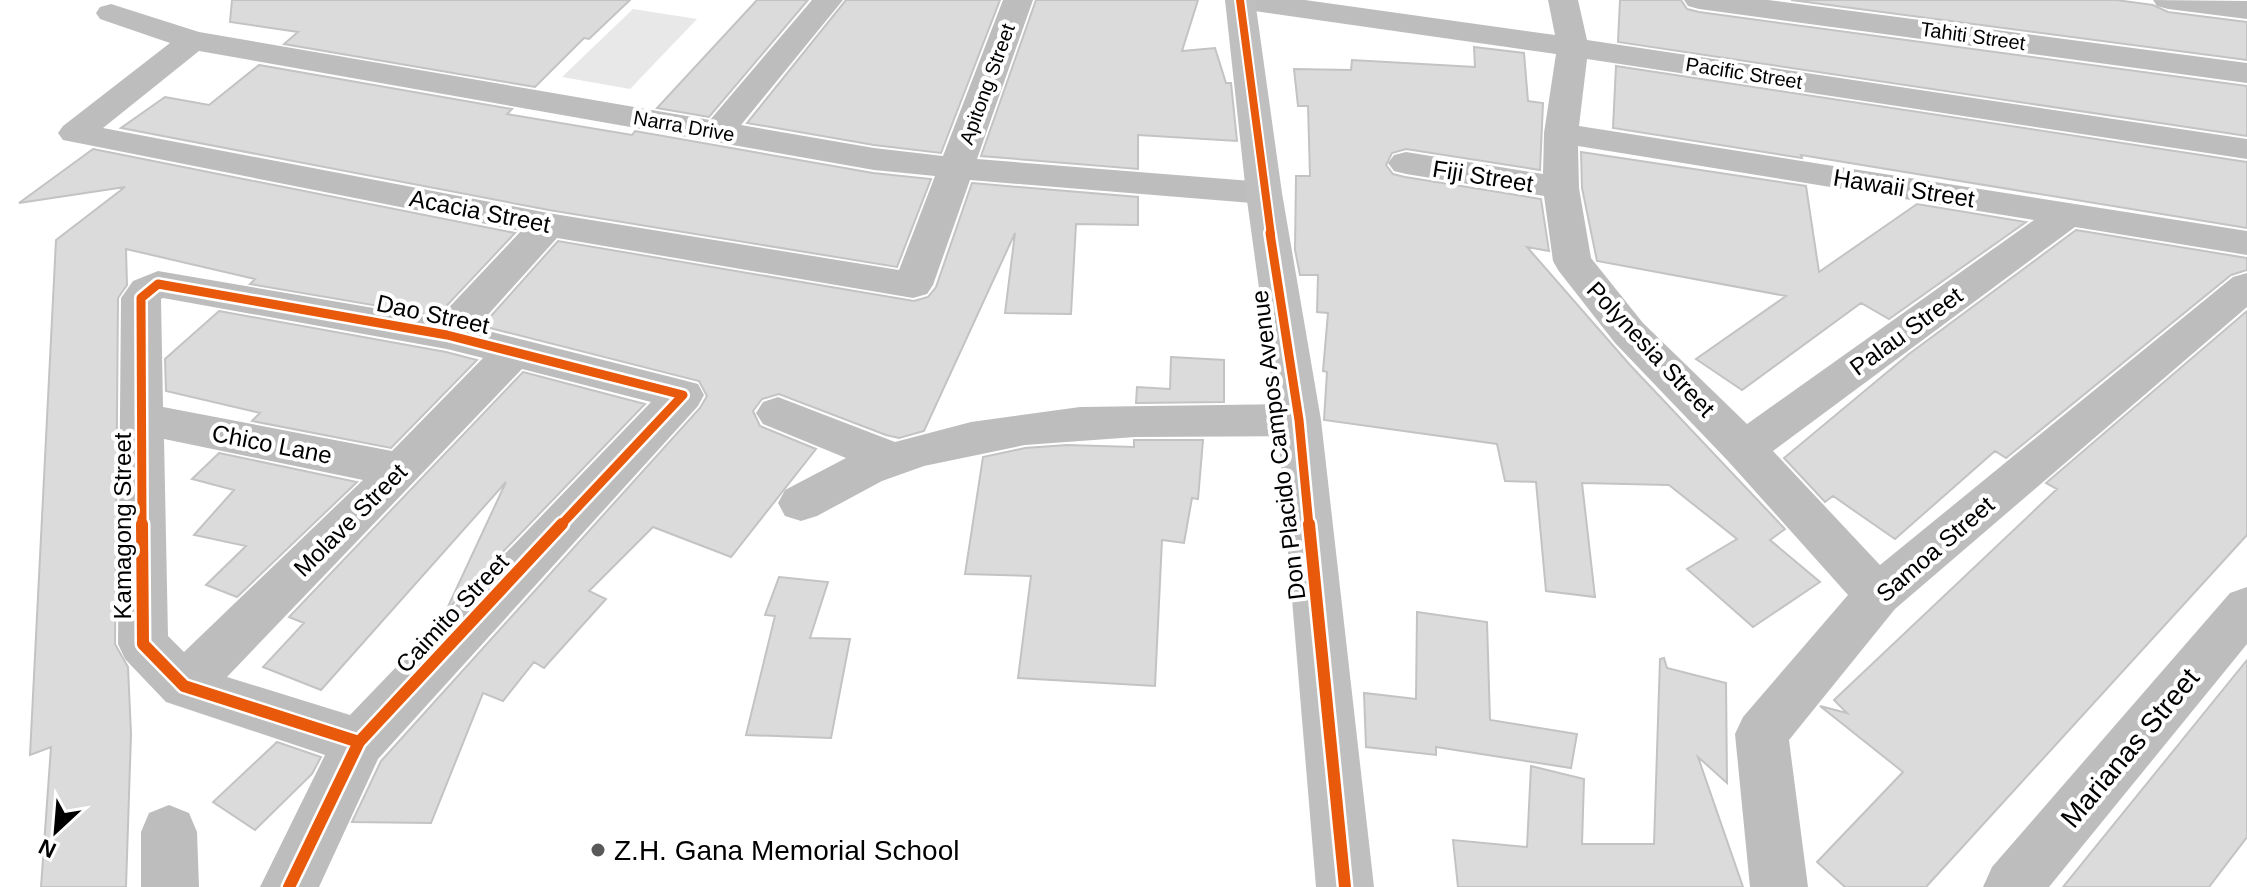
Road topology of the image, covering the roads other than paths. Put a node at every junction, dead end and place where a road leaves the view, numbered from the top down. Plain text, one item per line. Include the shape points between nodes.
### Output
1 (147, 0) edge
2 (828, 0) edge
3 (1018, 0) edge
4 (1240, 0) edge
5 (1563, 0) edge
6 (1699, 0) edge
7 (2168, 0) edge
8 (2247, 10) edge
9 (193, 40) junction
10 (1573, 47) junction
11 (2247, 73) edge
12 (718, 132) junction
13 (1561, 133) junction
14 (2247, 149) edge
15 (1406, 163) dead end
16 (956, 168) junction
17 (1561, 188) junction
18 (1264, 193) junction
19 (2068, 214) junction
20 (548, 225) junction
21 (2247, 243) edge
22 (173, 284) joint
23 (2247, 286) edge
24 (447, 335) junction
25 (514, 352) junction
26 (683, 395) joint
27 (778, 413) dead end
28 (142, 419) junction
29 (1299, 420) junction
30 (1744, 449) junction
31 (895, 460) junction
32 (401, 470) junction
33 (801, 503) dead end
34 (1878, 595) junction
35 (2247, 608) edge
36 (184, 686) junction
37 (359, 742) junction
38 (169, 832) dead end
39 (170, 887) edge
40 (289, 887) edge
41 (1345, 887) edge
42 (1779, 887) edge
43 (2012, 887) edge

1 - 9 street, Narra Drive via 111,13
2 - 12 street
3 - 16 street, Apitong Street
4 - 10 street, Pacific Street
4 - 18 main road, Don Placido Campos Avenue
5 - 10 street, Polynesia Street
6 - 11 street, Tahiti Street
7 - 8 street
9 - 12 street, Narra Drive
9 - 20 street, Acacia Street via 75,133
10 - 13 street, Polynesia Street
10 - 14 street, Pacific Street
12 - 16 street, Narra Drive
13 - 17 street, Polynesia Street
13 - 19 street, Hawaii Street
15 - 17 street, Fiji Street
16 - 18 street, Narra Drive
16 - 20 street, Acacia Street via 913,285
17 - 30 street, Polynesia Street via 1572,261 1629,333
18 - 29 main road, Don Placido Campos Avenue
19 - 21 street, Hawaii Street
19 - 30 street, Palau Street
20 - 24 street
22 - 24 street, Dao Street
22 - 28 street, Kamagong Street via 158,284 141,298
23 - 34 street, Samoa Street
24 - 25 street, Dao Street
25 - 26 street, Dao Street
25 - 32 street, Molave Street
26 - 37 street, Caimito Street
27 - 31 street
28 - 32 street, Chico Lane
28 - 36 street, Kamagong Street via 143,644
29 - 31 street via 1099,421 981,437
29 - 41 main road, Don Placido Campos Avenue
30 - 34 street, Polynesia Street
31 - 33 street
32 - 36 street, Molave Street
34 - 42 street, Samoa Street via 1762,734
35 - 43 street, Marianas Street
36 - 37 street, Kamagong Street
37 - 40 street, Caimito Street
38 - 39 street

